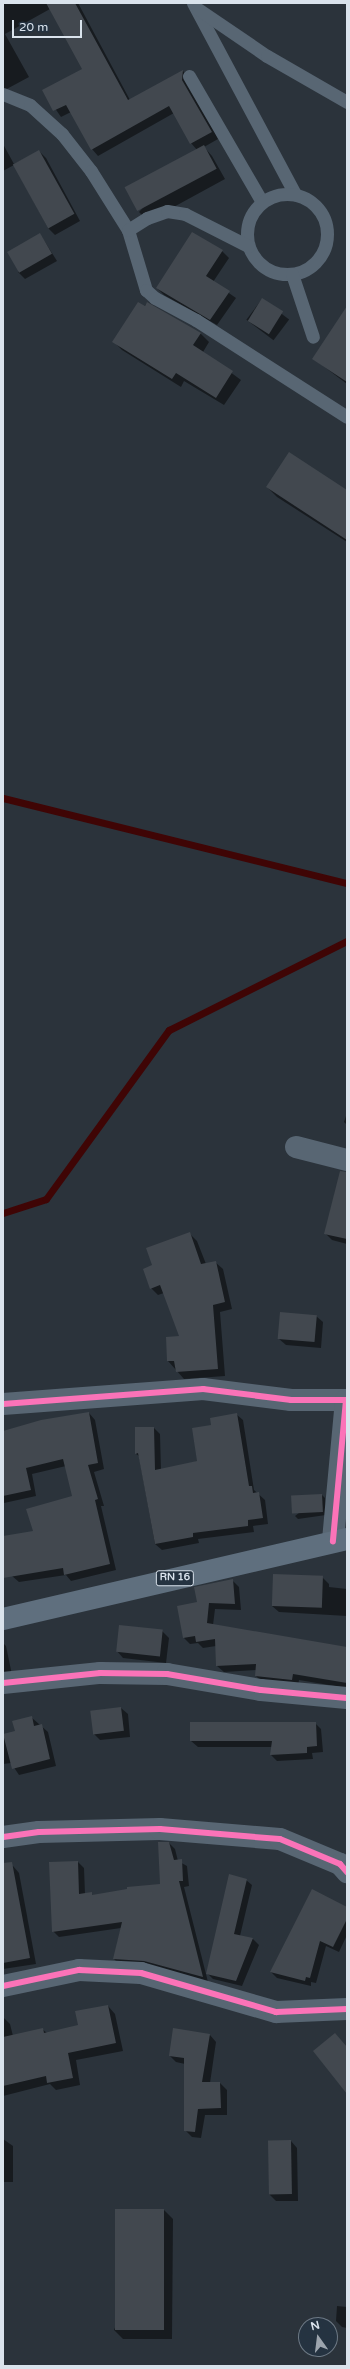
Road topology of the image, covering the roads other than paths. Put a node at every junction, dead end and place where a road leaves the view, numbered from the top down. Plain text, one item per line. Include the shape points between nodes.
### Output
1 (195, 6) edge
2 (189, 76) dead end
3 (3, 94) edge
4 (347, 102) edge
5 (295, 194) junction
6 (262, 202) junction
7 (128, 230) junction
8 (248, 246) junction
9 (292, 274) junction
10 (313, 337) dead end
11 (347, 416) edge
12 (296, 1147) dead end
13 (347, 1160) edge
14 (346, 1400) edge
15 (3, 1404) edge
16 (340, 1540) edge
17 (3, 1619) edge
18 (3, 1683) edge
19 (347, 1698) edge
20 (3, 1837) edge
21 (347, 1872) edge
22 (3, 1986) edge
23 (347, 2009) edge

1 - 4 lane via 266,56
1 - 5 lane
2 - 6 lane
3 - 7 lane via 30,104 62,134 108,196
5 - 6 lane via 278,194
5 - 9 lane via 314,204 326,221 327,243 317,262 299,273
6 - 8 lane via 248,222
7 - 8 lane via 147,218 167,211 185,214
7 - 11 lane via 146,290 155,298 205,325
8 - 9 lane via 259,264 278,274
9 - 10 lane
12 - 13 street
14 - 15 street via 291,1400 203,1389
14 - 16 street
16 - 17 main road, RN 16 / RN 16
18 - 19 street via 100,1673 167,1674 261,1690
20 - 21 street via 39,1832 160,1829 280,1839 340,1864
22 - 23 street via 79,1970 141,1973 276,2012

